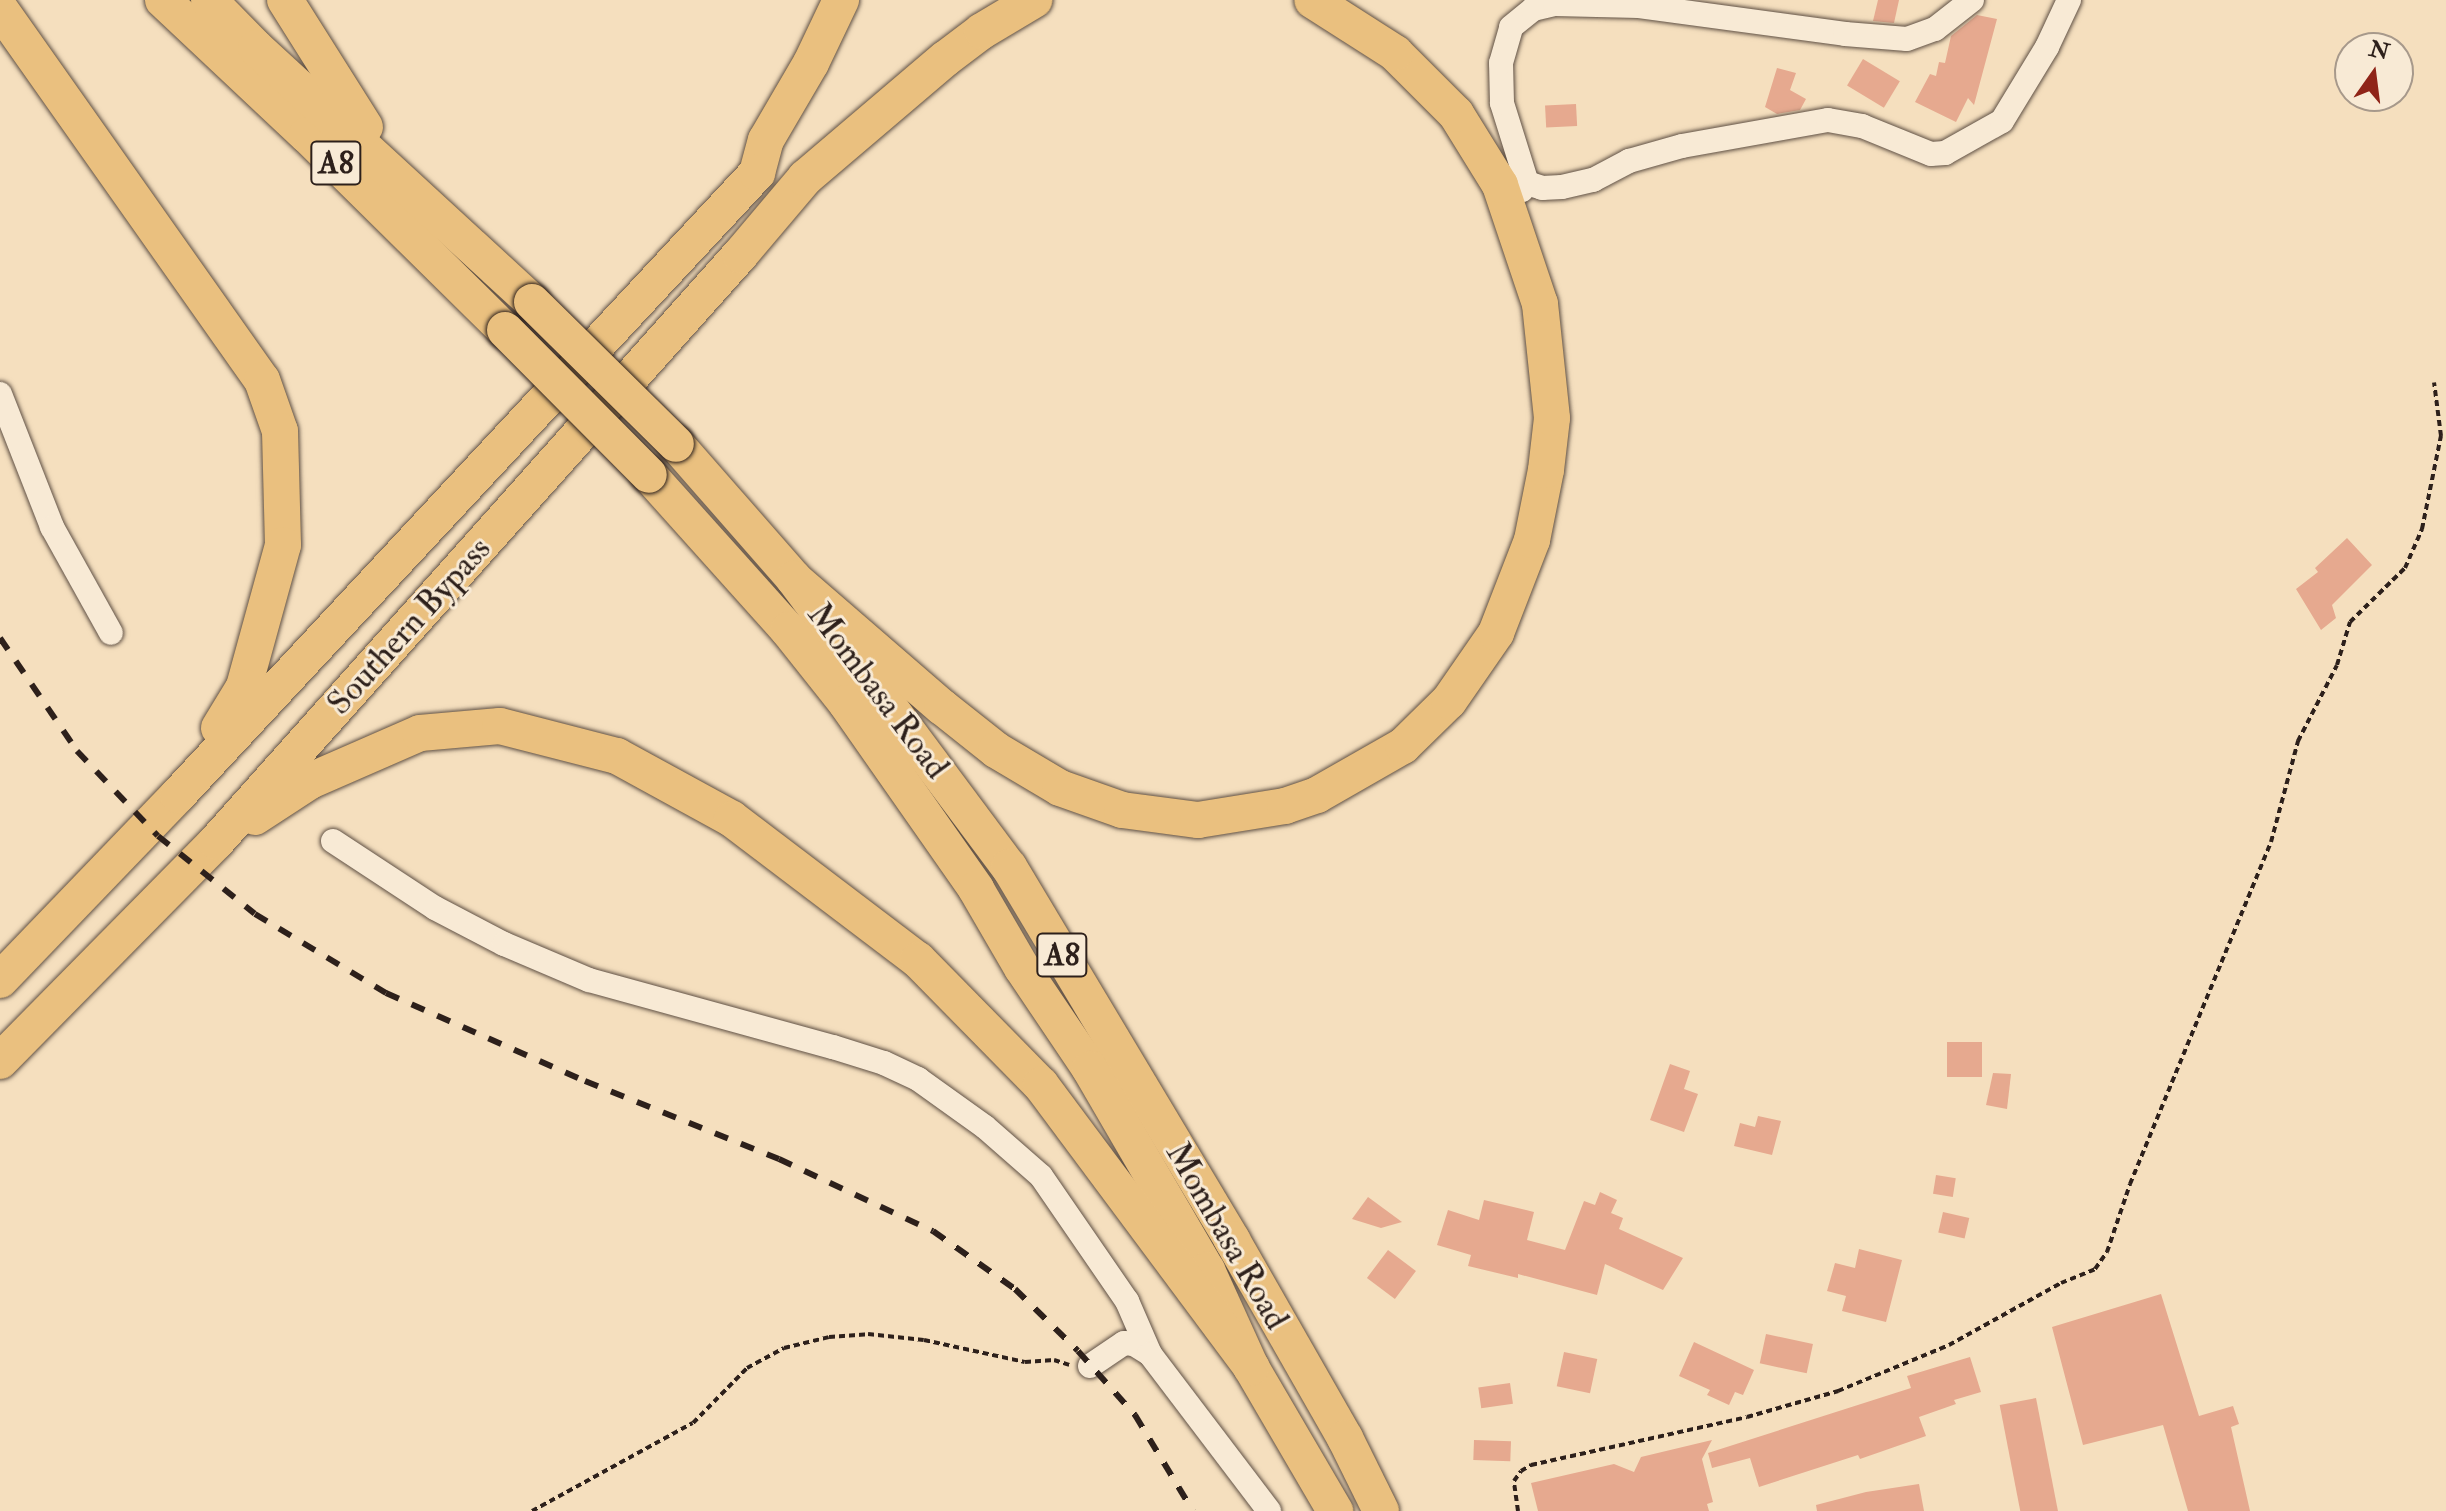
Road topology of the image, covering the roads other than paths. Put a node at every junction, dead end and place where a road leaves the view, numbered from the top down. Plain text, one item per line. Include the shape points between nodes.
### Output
1 (163, 0) edge
2 (209, 0) edge
3 (285, 0) edge
4 (841, 0) edge
5 (1034, 0) edge
6 (1312, 0) edge
7 (1972, 0) edge
8 (2069, 0) edge
9 (0, 9) edge
10 (400, 177) junction
11 (1515, 188) junction
12 (0, 394) edge
13 (794, 579) junction
14 (111, 633) dead end
15 (178, 795) junction
16 (333, 841) dead end
17 (216, 842) junction
18 (0, 980) edge
19 (0, 1061) edge
20 (1150, 1354) junction
21 (1090, 1366) road end
22 (1251, 1367) junction
23 (1269, 1511) edge
24 (1335, 1511) edge
25 (1381, 1511) edge

1 - 22 highway, Mombasa Road / A8, bridge via 307,135 649,475 788,630 846,703 976,889 1090,1069 1207,1270
2 - 10 highway, Mombasa Road / A8
3 - 10 highway
4 - 15 highway, Southern Bypass via 766,140 757,173
5 - 17 highway, Southern Bypass via 945,59 805,178
6 - 11 highway via 1395,53 1432,87
7 - 11 street via 1935,29 1907,39 1639,6 1555,4 1533,9 1511,27 1501,63
8 - 11 street via 2002,121 1945,153 1931,154 1862,126 1828,120 1682,146 1562,187
9 - 15 highway via 262,380 280,431 283,545 244,687
10 - 13 highway, Mombasa Road / A8, bridge via 676,444
11 - 13 highway via 1540,304 1552,418 1532,540 1496,633 1449,701 1403,746 1343,781 1285,806 1198,820 1122,810 1060,788 996,750
12 - 14 street via 52,527
13 - 25 highway, Mombasa Road / A8 via 1009,867 1232,1240
15 - 18 highway, Southern Bypass
16 - 20 street via 435,908 589,980 833,1047 918,1079 995,1134 1041,1176 1127,1301
17 - 19 highway, Southern Bypass
17 - 22 highway via 310,781 420,733 500,726 617,756 732,819 918,960 1041,1085
20 - 21 street via 1124,1343
20 - 23 street
22 - 24 highway, Mombasa Road / A8

